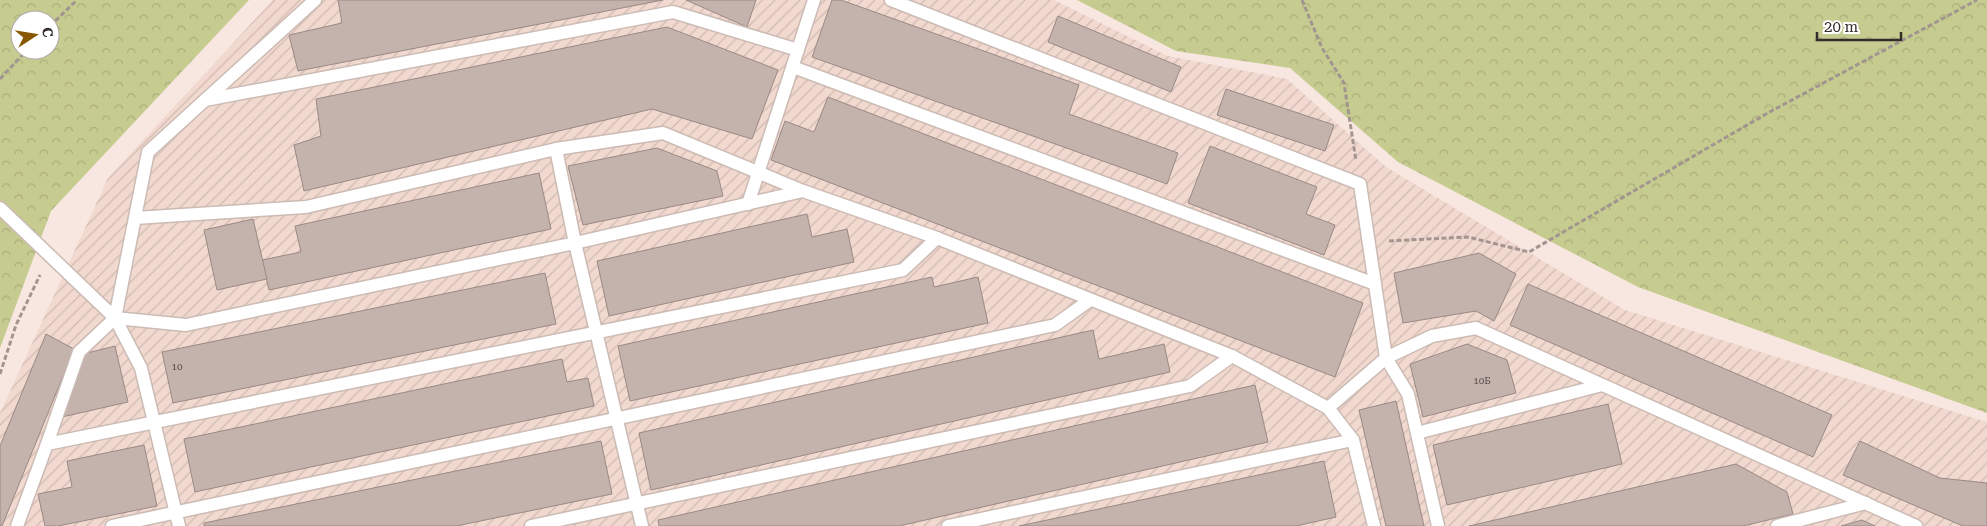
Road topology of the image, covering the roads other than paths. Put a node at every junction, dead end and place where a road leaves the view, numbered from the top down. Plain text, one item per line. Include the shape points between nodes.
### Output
1 (315, 0) edge
2 (814, 0) edge
3 (891, 0) edge
4 (798, 50) junction
5 (792, 67) junction
6 (205, 100) junction
7 (556, 149) junction
8 (758, 172) junction
9 (803, 192) junction
10 (748, 204) junction
11 (0, 208) edge
12 (135, 218) junction
13 (937, 238) junction
14 (575, 243) junction
15 (1375, 284) junction
16 (1090, 300) junction
17 (115, 318) junction
18 (596, 332) junction
19 (1232, 356) junction
20 (1386, 358) junction
21 (1602, 385) junction
22 (1328, 408) junction
23 (616, 418) junction
24 (154, 422) junction
25 (1417, 433) junction
26 (1353, 440) junction
27 (47, 444) junction
28 (637, 503) junction
29 (1866, 503) junction
30 (176, 512) junction
31 (16, 526) edge
32 (112, 526) edge
33 (179, 526) edge
34 (531, 526) edge
35 (642, 526) edge
36 (948, 526) edge
37 (1372, 526) edge
38 (1438, 526) edge
39 (1777, 526) edge
40 (1916, 526) edge

1 - 6 lane
2 - 4 lane
3 - 15 lane via 1360,184
4 - 5 lane
4 - 6 lane via 672,12
5 - 8 lane
5 - 15 lane
6 - 12 lane via 148,152
7 - 8 lane via 663,133
7 - 12 lane via 306,207
7 - 14 lane
8 - 9 lane
8 - 10 lane
9 - 10 lane
9 - 13 lane
10 - 14 lane
11 - 17 lane
12 - 17 lane
13 - 16 lane
13 - 18 lane via 903,270
14 - 17 lane via 186,326
14 - 18 lane
15 - 20 lane
16 - 19 lane
16 - 23 lane via 1055,325
17 - 24 lane via 141,368
17 - 27 lane via 79,352
18 - 23 lane
18 - 24 lane
19 - 22 lane
19 - 28 lane via 1190,386
20 - 21 lane via 1432,336 1476,328
20 - 22 lane
20 - 25 lane via 1408,394
21 - 25 lane
21 - 29 lane
22 - 26 lane
23 - 28 lane
23 - 30 lane
24 - 27 lane
24 - 30 lane
25 - 38 lane
26 - 36 lane
26 - 37 lane
27 - 31 lane
28 - 34 lane
28 - 35 lane
29 - 39 lane
29 - 40 lane
30 - 32 lane
30 - 33 lane

